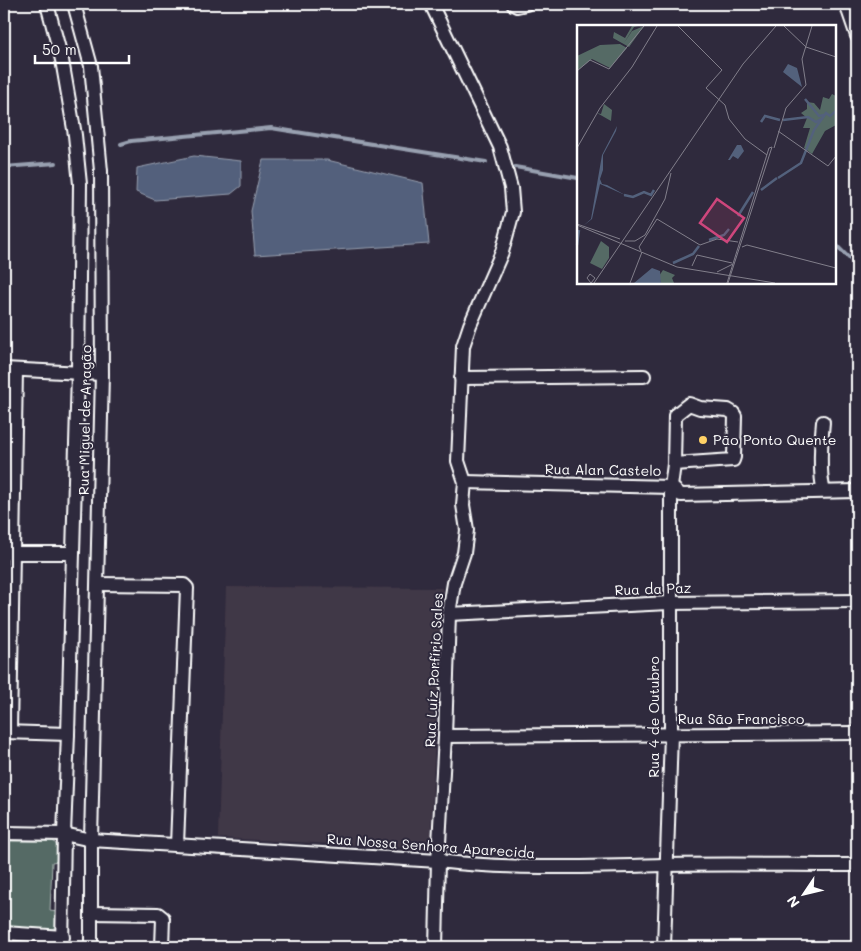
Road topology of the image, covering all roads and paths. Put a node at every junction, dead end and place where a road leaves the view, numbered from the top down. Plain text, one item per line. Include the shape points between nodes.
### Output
1 (47, 4) edge
2 (74, 4) edge
3 (431, 4) edge
4 (512, 4) edge
5 (526, 4) edge
6 (846, 4) edge
7 (857, 36) edge
8 (101, 183) junction
9 (80, 184) junction
10 (10, 369) edge
11 (78, 372) junction
12 (102, 374) junction
13 (644, 376) dead end
14 (461, 378) junction
15 (823, 422) dead end
16 (674, 464) junction
17 (465, 482) junction
18 (671, 487) junction
19 (824, 491) junction
20 (857, 491) edge
21 (72, 553) junction
22 (9, 554) edge
23 (98, 584) junction
24 (857, 601) edge
25 (669, 603) junction
26 (449, 614) junction
27 (7, 732) edge
28 (857, 733) edge
29 (68, 734) junction
30 (670, 734) junction
31 (445, 736) junction
32 (4, 833) edge
33 (64, 834) junction
34 (91, 840) junction
35 (178, 845) junction
36 (438, 861) junction
37 (667, 865) junction
38 (857, 865) edge
39 (91, 913) junction
40 (6, 933) edge
41 (63, 942) edge
42 (7, 947) edge
43 (91, 947) edge
44 (162, 947) edge
45 (436, 947) edge
46 (664, 947) edge

1 - 9 street, Rua Miguel de Aragão via 62,60
2 - 8 street, Rua Miguel de Aragão via 91,66
3 - 14 street, Rua Luíz Porfírio Sales via 500,147 511,188 513,212 502,252 463,346
4 - 5 street
6 - 7 street
8 - 9 street
8 - 12 street, Rua Miguel de Aragão
9 - 11 street, Rua Miguel de Aragão
10 - 11 street
10 - 22 street
11 - 12 street
11 - 21 street, Rua Miguel de Aragão
12 - 23 street, Rua Miguel de Aragão
13 - 14 street
14 - 17 street, Rua Luíz Porfírio Sales via 458,461
15 - 19 street via 821,482
16 - 16 street, Rua 4 de Outubro via 675,415 684,406 689,404 733,413 733,460
16 - 18 street, Rua 4 de Outubro
17 - 18 street, Rua Alan Castelo
17 - 26 street, Rua Luíz Porfírio Sales via 464,553 454,583
18 - 19 street, Rua Alan Castelo via 680,495
18 - 25 street, Rua 4 de Outubro
19 - 20 street, Rua Alan Castelo
21 - 22 street
21 - 29 street, Rua Miguel de Aragão
22 - 27 street
23 - 34 street, Rua Miguel de Aragão
23 - 35 street via 187,588
24 - 25 street, Rua da Paz
25 - 26 street, Rua da Paz
25 - 30 street, Rua 4 de Outubro
26 - 31 street, Rua Luíz Porfírio Sales
27 - 29 street
28 - 30 street, Rua São Francisco
29 - 33 street, Rua Miguel de Aragão
30 - 31 street, Rua São Francisco
30 - 37 street, Rua 4 de Outubro
31 - 36 street, Rua Luíz Porfírio Sales
32 - 33 street, Rua Nossa Senhora Aparecida
33 - 34 street, Rua Nossa Senhora Aparecida
33 - 41 street, Rua Miguel de Aragão
34 - 35 street, Rua Nossa Senhora Aparecida
34 - 39 street, Rua Miguel de Aragão
35 - 36 street, Rua Nossa Senhora Aparecida
36 - 37 street, Rua Nossa Senhora Aparecida via 458,865 547,868
36 - 45 street, Rua Luíz Porfírio Sales
37 - 38 street, Rua Nossa Senhora Aparecida
37 - 46 street, Rua 4 de Outubro
39 - 43 street, Rua Miguel de Aragão
39 - 44 street via 158,914 163,918
40 - 41 street
40 - 42 street

